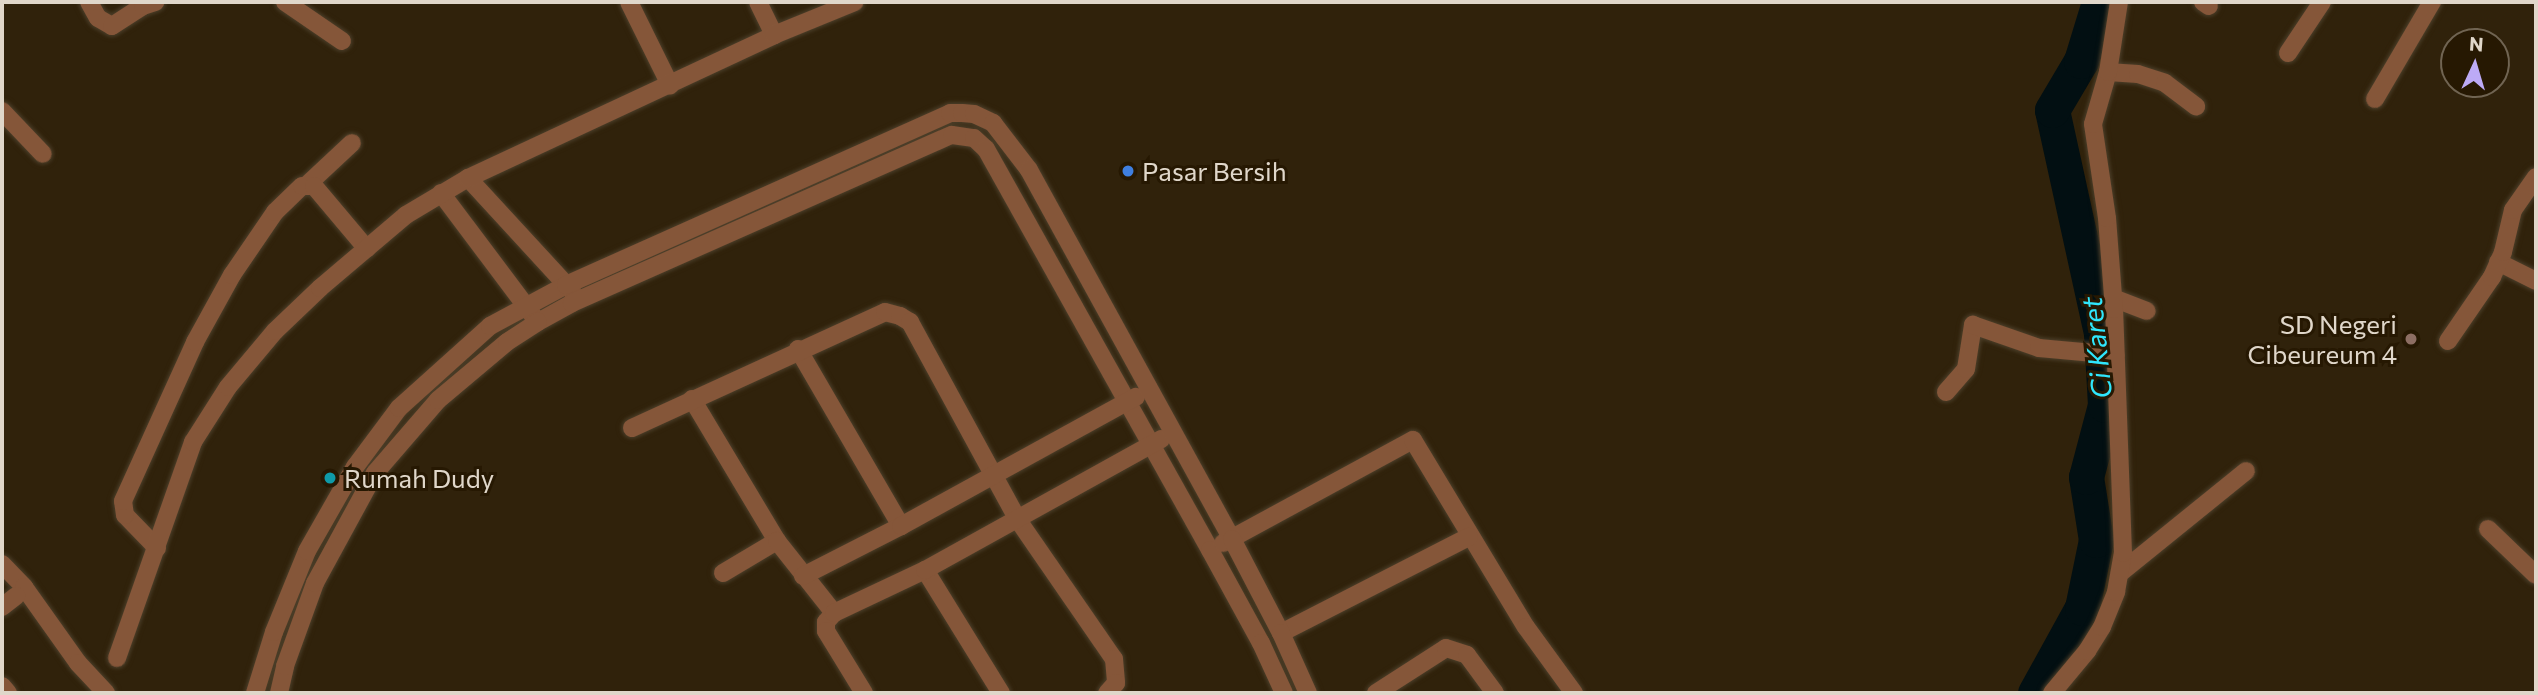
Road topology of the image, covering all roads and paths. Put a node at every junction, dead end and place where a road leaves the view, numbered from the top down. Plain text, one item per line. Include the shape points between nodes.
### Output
1 (89, 2) edge
2 (155, 2) edge
3 (285, 2) edge
4 (629, 2) edge
5 (758, 2) edge
6 (855, 2) edge
7 (2119, 2) edge
8 (2431, 2) edge
9 (2322, 3) edge
10 (774, 35) junction
11 (342, 41) dead end
12 (2288, 52) dead end
13 (2108, 72) junction
14 (670, 85) junction
15 (2375, 99) dead end
16 (2196, 106) dead end
17 (2, 111) edge
18 (352, 143) dead end
19 (43, 154) dead end
20 (2536, 177) edge
21 (468, 178) junction
22 (308, 184) junction
23 (441, 193) junction
24 (367, 249) junction
25 (2498, 262) junction
26 (2536, 281) edge
27 (566, 285) junction
28 (2113, 298) junction
29 (580, 300) junction
30 (525, 305) junction
31 (2147, 311) dead end
32 (538, 322) junction
33 (2448, 341) dead end
34 (798, 349) junction
35 (2104, 355) junction
36 (1149, 389) junction
37 (1946, 392) dead end
38 (692, 399) junction
39 (1128, 402) junction
40 (632, 428) dead end
41 (1172, 433) junction
42 (1151, 445) junction
43 (2246, 471) dead end
44 (992, 475) junction
45 (1018, 520) junction
46 (901, 526) junction
47 (2488, 529) dead end
48 (1469, 537) junction
49 (1233, 539) junction
50 (778, 541) junction
51 (157, 548) junction
52 (1210, 550) junction
53 (2, 564) edge
54 (925, 570) junction
55 (2535, 570) edge
56 (723, 573) dead end
57 (2120, 573) junction
58 (803, 576) junction
59 (834, 614) junction
60 (1282, 633) junction
61 (117, 659) dead end
62 (2, 686) edge
63 (8, 693) edge
64 (107, 693) edge
65 (255, 693) edge
66 (279, 693) edge
67 (864, 693) edge
68 (1001, 693) edge
69 (1107, 693) edge
70 (1284, 693) edge
71 (1308, 693) edge
72 (1376, 693) edge
73 (1495, 693) edge
74 (1573, 693) edge
75 (2052, 693) edge

1 - 2 street via 98,18 112,26
3 - 11 street
4 - 14 street
5 - 10 street
6 - 10 street
7 - 13 street
8 - 15 street
9 - 12 street
10 - 14 street
13 - 16 street via 2138,74 2165,83
13 - 28 street via 2093,135 2107,218
14 - 21 street
17 - 19 street
18 - 22 street
20 - 25 street via 2513,210
21 - 23 street
21 - 27 street
22 - 24 street via 319,189
22 - 51 street via 275,212 232,275 195,342 122,501 125,515
23 - 24 street via 406,215
23 - 30 street
24 - 51 street via 275,331 221,398 193,442
25 - 26 street
25 - 33 street
27 - 29 street
27 - 30 street
27 - 36 street via 950,113 974,114 993,123 1029,170
28 - 31 street
28 - 35 street
29 - 32 street
29 - 39 street via 952,135 967,136 986,149
30 - 32 street
30 - 65 street via 490,326 406,400 355,467 307,551
32 - 66 street via 438,400 375,472 316,583
34 - 38 street
34 - 44 street via 885,312 900,316 910,323
34 - 46 street
35 - 37 street via 2039,348 1973,325 1966,369
35 - 57 street via 2124,512
36 - 39 street
36 - 41 street
38 - 40 street
38 - 50 street
39 - 42 street
39 - 44 street
41 - 42 street
41 - 49 street
42 - 45 street
42 - 52 street
43 - 57 street
44 - 45 street
44 - 46 street
45 - 54 street
45 - 69 street via 1114,659 1116,683
46 - 58 street
47 - 55 street
48 - 49 street via 1413,440
48 - 60 street
48 - 74 street
49 - 52 street
49 - 60 street
50 - 56 street
50 - 58 street
51 - 61 street
52 - 70 street
53 - 64 street via 78,663
54 - 59 street
54 - 68 street
57 - 75 street via 2096,638
58 - 59 street
59 - 67 street via 826,622 826,631
60 - 71 street
62 - 63 street
72 - 73 street via 1446,648 1467,655

